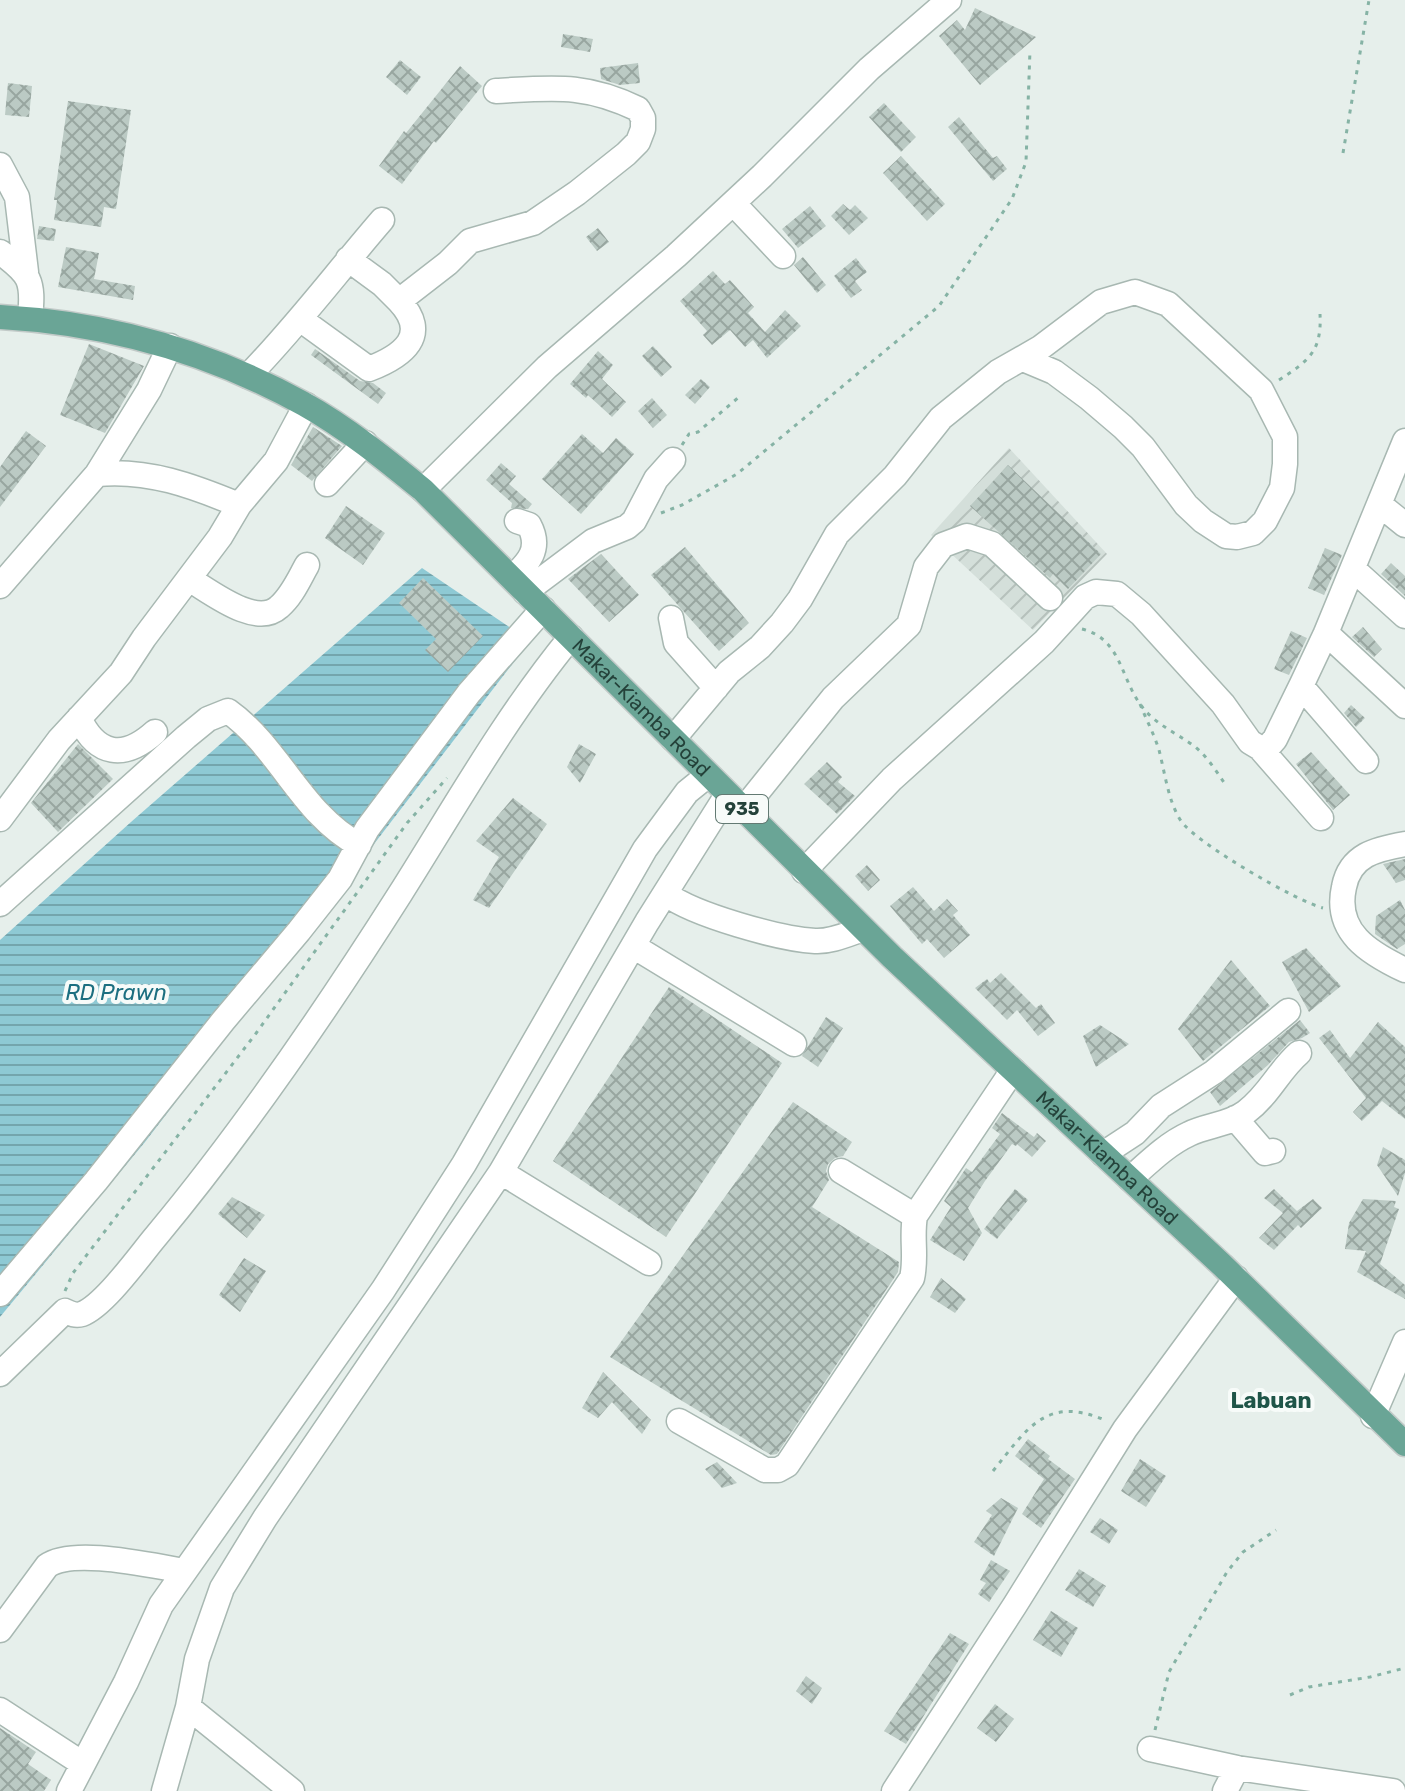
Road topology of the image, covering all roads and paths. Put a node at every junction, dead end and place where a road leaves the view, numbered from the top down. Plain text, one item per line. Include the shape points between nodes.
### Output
1 (949, 0) edge
2 (1369, 0) edge
3 (1030, 50) dead end
4 (496, 91) dead end
5 (1343, 153) dead end
6 (0, 165) edge
7 (733, 203) junction
8 (382, 220) dead end
9 (0, 252) edge
10 (783, 256) dead end
11 (348, 259) junction
12 (26, 272) junction
13 (399, 301) junction
14 (1320, 314) dead end
15 (0, 317) edge
16 (30, 318) junction
17 (300, 319) junction
18 (170, 346) junction
19 (1023, 359) junction
20 (248, 376) junction
21 (1261, 390) junction
22 (739, 397) dead end
23 (306, 405) junction
24 (1405, 441) edge
25 (365, 443) junction
26 (673, 460) joint
27 (97, 474) junction
28 (327, 484) dead end
29 (423, 490) junction
30 (1379, 504) junction
31 (239, 505) junction
32 (517, 521) dead end
33 (634, 521) junction
34 (1405, 525) edge
35 (307, 565) dead end
36 (1353, 569) junction
37 (189, 579) junction
38 (518, 585) junction
39 (0, 586) edge
40 (1050, 598) dead end
41 (543, 609) junction
42 (1405, 616) edge
43 (671, 618) dead end
44 (1059, 626) junction
45 (1326, 633) junction
46 (571, 637) junction
47 (1301, 686) junction
48 (716, 688) junction
49 (1140, 704) junction
50 (1405, 706) edge
51 (79, 718) junction
52 (155, 732) dead end
53 (673, 739) junction
54 (1260, 748) junction
55 (1366, 761) dead end
56 (449, 775) dead end
57 (708, 775) junction
58 (1225, 784) dead end
59 (735, 802) junction
60 (1321, 818) dead end
61 (0, 819) edge
62 (1405, 844) edge
63 (359, 845) junction
64 (804, 871) junction
65 (666, 894) junction
66 (0, 904) edge
67 (1340, 909) junction
68 (863, 929) junction
69 (633, 946) junction
70 (1405, 970) edge
71 (1288, 1011) dead end
72 (794, 1044) dead end
73 (1299, 1053) dead end
74 (1013, 1070) junction
75 (1235, 1118) junction
76 (1273, 1151) dead end
77 (1103, 1154) junction
78 (841, 1171) dead end
79 (501, 1172) junction
80 (1130, 1179) junction
81 (915, 1216) junction
82 (649, 1263) dead end
83 (1236, 1278) junction
84 (0, 1294) edge
85 (65, 1311) junction
86 (1405, 1342) edge
87 (0, 1374) edge
88 (1373, 1416) junction
89 (679, 1421) dead end
90 (1125, 1429) junction
91 (1405, 1444) edge
92 (993, 1471) dead end
93 (1276, 1530) dead end
94 (185, 1571) junction
95 (0, 1630) edge
96 (1405, 1668) edge
97 (1290, 1695) dead end
98 (188, 1707) junction
99 (0, 1710) edge
100 (1150, 1749) joint
101 (83, 1764) junction
102 (1237, 1768) junction
103 (1405, 1776) edge
104 (69, 1791) edge
105 (164, 1791) edge
106 (292, 1791) edge
107 (894, 1791) edge
108 (1225, 1791) edge
109 (1393, 1791) edge
110 (1399, 1791) edge

1 - 7 street via 869,69
2 - 5 path
3 - 33 path via 1026,162 1012,199 939,306 737,474 682,505
4 - 13 street via 589,91 638,109 643,129 626,154 577,193 533,223 470,241
6 - 12 street via 17,197
7 - 10 street
7 - 29 street via 547,367
8 - 11 street
9 - 12 street
11 - 13 street
11 - 17 street
12 - 16 street via 32,290
13 - 17 street via 413,320 413,338 399,353 369,369
14 - 21 path via 1321,331 1312,354
15 - 16 main road, Makar-Kiamba Road / 935
16 - 18 main road, Makar-Kiamba Road / 935
17 - 20 street
18 - 20 main road, Makar-Kiamba Road / 935
18 - 27 street
19 - 21 street via 1101,302 1135,292 1168,304
19 - 21 street via 1054,372 1089,398 1143,447 1186,505 1226,536 1258,529 1282,488 1285,437
19 - 48 street via 998,372 941,418 895,476 837,534 782,623
20 - 23 main road, Makar-Kiamba Road / 935
22 - 26 path via 689,434
23 - 25 main road, Makar-Kiamba Road / 935
23 - 31 street via 271,469
24 - 30 street
25 - 28 street
25 - 29 main road, Makar-Kiamba Road / 935
26 - 33 street via 656,479
27 - 31 street via 163,478
27 - 39 street
29 - 38 main road, Makar-Kiamba Road / 935
30 - 34 street
30 - 36 street
31 - 37 street
32 - 38 street via 529,525 534,536 531,561
33 - 38 street
35 - 37 street via 278,609 264,614 251,614
36 - 42 street
36 - 45 street
37 - 51 street via 121,673
38 - 41 main road, Makar-Kiamba Road / 935
40 - 59 street via 980,538 967,536 943,545 926,567 909,625
41 - 46 main road, Makar-Kiamba Road / 935
41 - 63 street via 469,693
43 - 48 street via 676,643
44 - 49 path via 1086,629 1115,651
44 - 54 street via 1085,597 1117,594 1160,632
44 - 64 street via 892,779
45 - 47 street
45 - 50 street
46 - 53 main road, Makar-Kiamba Road / 935
46 - 85 street via 531,687 266,1094 110,1291 80,1315
47 - 54 street via 1275,739
47 - 55 street
48 - 53 street
49 - 58 path via 1165,730 1205,756
49 - 67 path via 1181,820 1194,834 1308,904
51 - 52 street via 88,738 104,748 132,748
51 - 61 street
53 - 57 main road, Makar-Kiamba Road / 935
54 - 60 street
56 - 85 path via 407,823 257,1032 73,1273 64,1295
57 - 59 main road, Makar-Kiamba Road / 935
57 - 94 street via 687,792 645,849 448,1189
59 - 64 main road, Makar-Kiamba Road / 935
59 - 65 street
62 - 67 street via 1364,855 1351,866
63 - 66 street via 327,825 256,737 228,711 186,737
63 - 84 street via 299,931
64 - 68 main road, Makar-Kiamba Road / 935
65 - 68 street via 700,912 804,939 832,939
65 - 69 street
67 - 70 street via 1349,930 1370,951
68 - 74 main road, Makar-Kiamba Road / 935
69 - 72 street
69 - 79 street
71 - 77 street
73 - 75 street via 1270,1090
74 - 77 main road, Makar-Kiamba Road / 935
74 - 81 street
75 - 76 street via 1265,1153
75 - 80 street via 1188,1134
77 - 80 main road, Makar-Kiamba Road / 935
78 - 81 street
79 - 82 street
79 - 98 street via 222,1588 197,1659
80 - 83 main road, Makar-Kiamba Road / 935
81 - 89 street via 912,1278 787,1465 765,1470
83 - 88 main road, Makar-Kiamba Road / 935
83 - 90 street
85 - 87 street
86 - 88 street
88 - 91 main road, Makar-Kiamba Road / 935
90 - 92 path via 1087,1413 1048,1415 1030,1425
90 - 107 street
93 - 100 path via 1243,1552 1227,1572 1183,1647 1169,1672
94 - 95 street via 121,1561 55,1560
94 - 101 street via 161,1605
96 - 97 path
98 - 105 street
98 - 106 street
99 - 101 street
100 - 102 street
101 - 104 street
102 - 108 street
102 - 109 street
103 - 110 street

